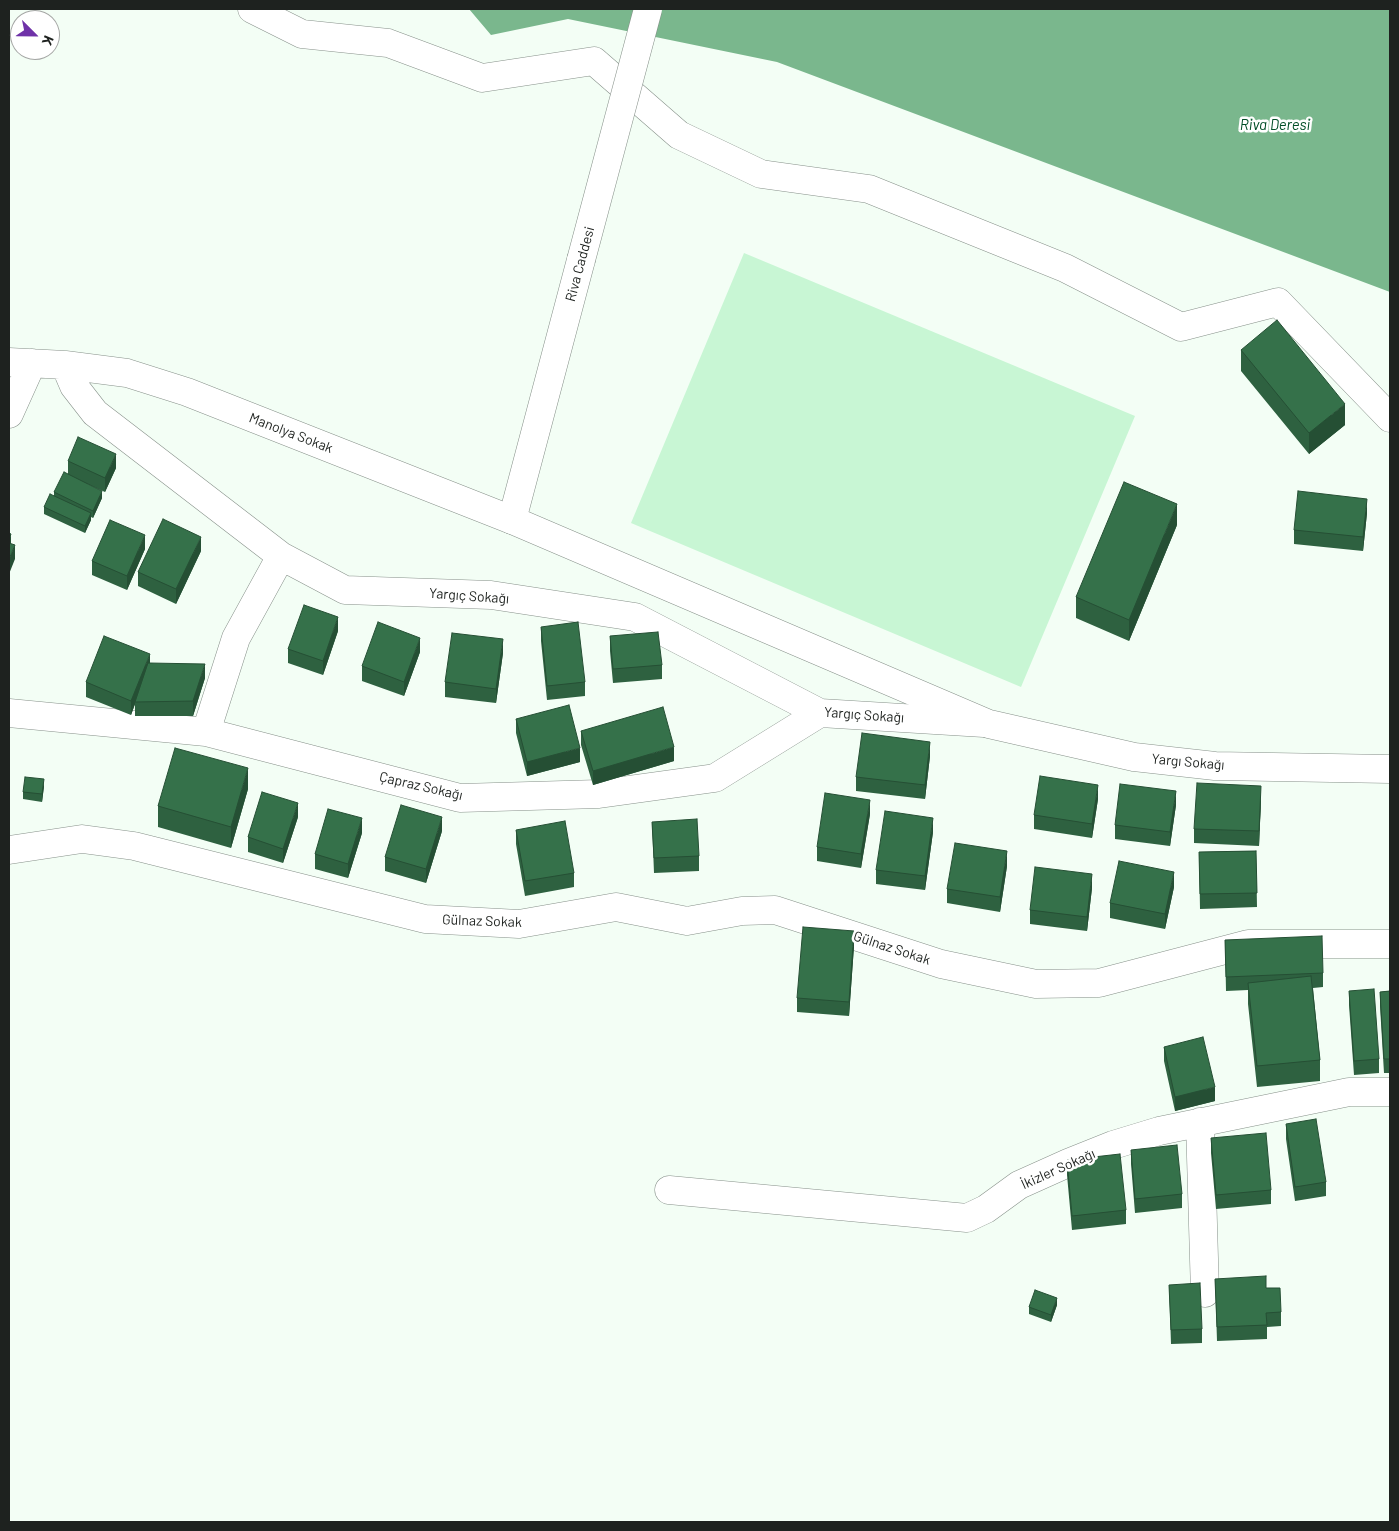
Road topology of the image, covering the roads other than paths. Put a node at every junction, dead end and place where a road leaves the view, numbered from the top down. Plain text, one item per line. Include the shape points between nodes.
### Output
1 (252, 9) edge
2 (648, 9) edge
3 (20, 363) edge
4 (65, 365) junction
5 (9, 414) edge
6 (1390, 418) edge
7 (512, 520) junction
8 (281, 556) junction
9 (9, 713) edge
10 (820, 713) junction
11 (989, 724) junction
12 (206, 732) junction
13 (1390, 769) edge
14 (9, 850) edge
15 (1390, 944) edge
16 (1390, 1092) edge
17 (1200, 1122) junction
18 (669, 1190) dead end
19 (1205, 1293) dead end

1 - 6 street via 302,34 388,43 482,78 594,61 679,135 761,174 868,189 1065,268 1181,327 1278,302
2 - 7 street, Riva Caddesi, bridge
3 - 4 street
3 - 5 street
4 - 7 street, Manolya Sokak via 127,373 187,392
4 - 8 street, Yargıç Sokağı via 74,386 94,413
7 - 11 street, Manolya Sokak
8 - 10 street, Yargıç Sokağı via 345,590 491,595 635,617
8 - 12 street via 236,638
9 - 12 street, Çapraz Sokağı
10 - 11 street, Yargıç Sokağı
10 - 12 street, Çapraz Sokağı via 715,778 599,794 460,798
11 - 13 street, Yargı Sokağı via 1134,757 1215,766
14 - 15 street, Gülnaz Sokak via 82,840 134,846 425,919 519,924 616,907 687,921 742,911 776,910 941,964 1036,984 1099,984 1248,944
16 - 17 street, İkizler Sokağı via 1349,1092
17 - 18 street, İkizler Sokağı via 1113,1145 1068,1163 1019,1185 986,1210 968,1218
17 - 19 street

